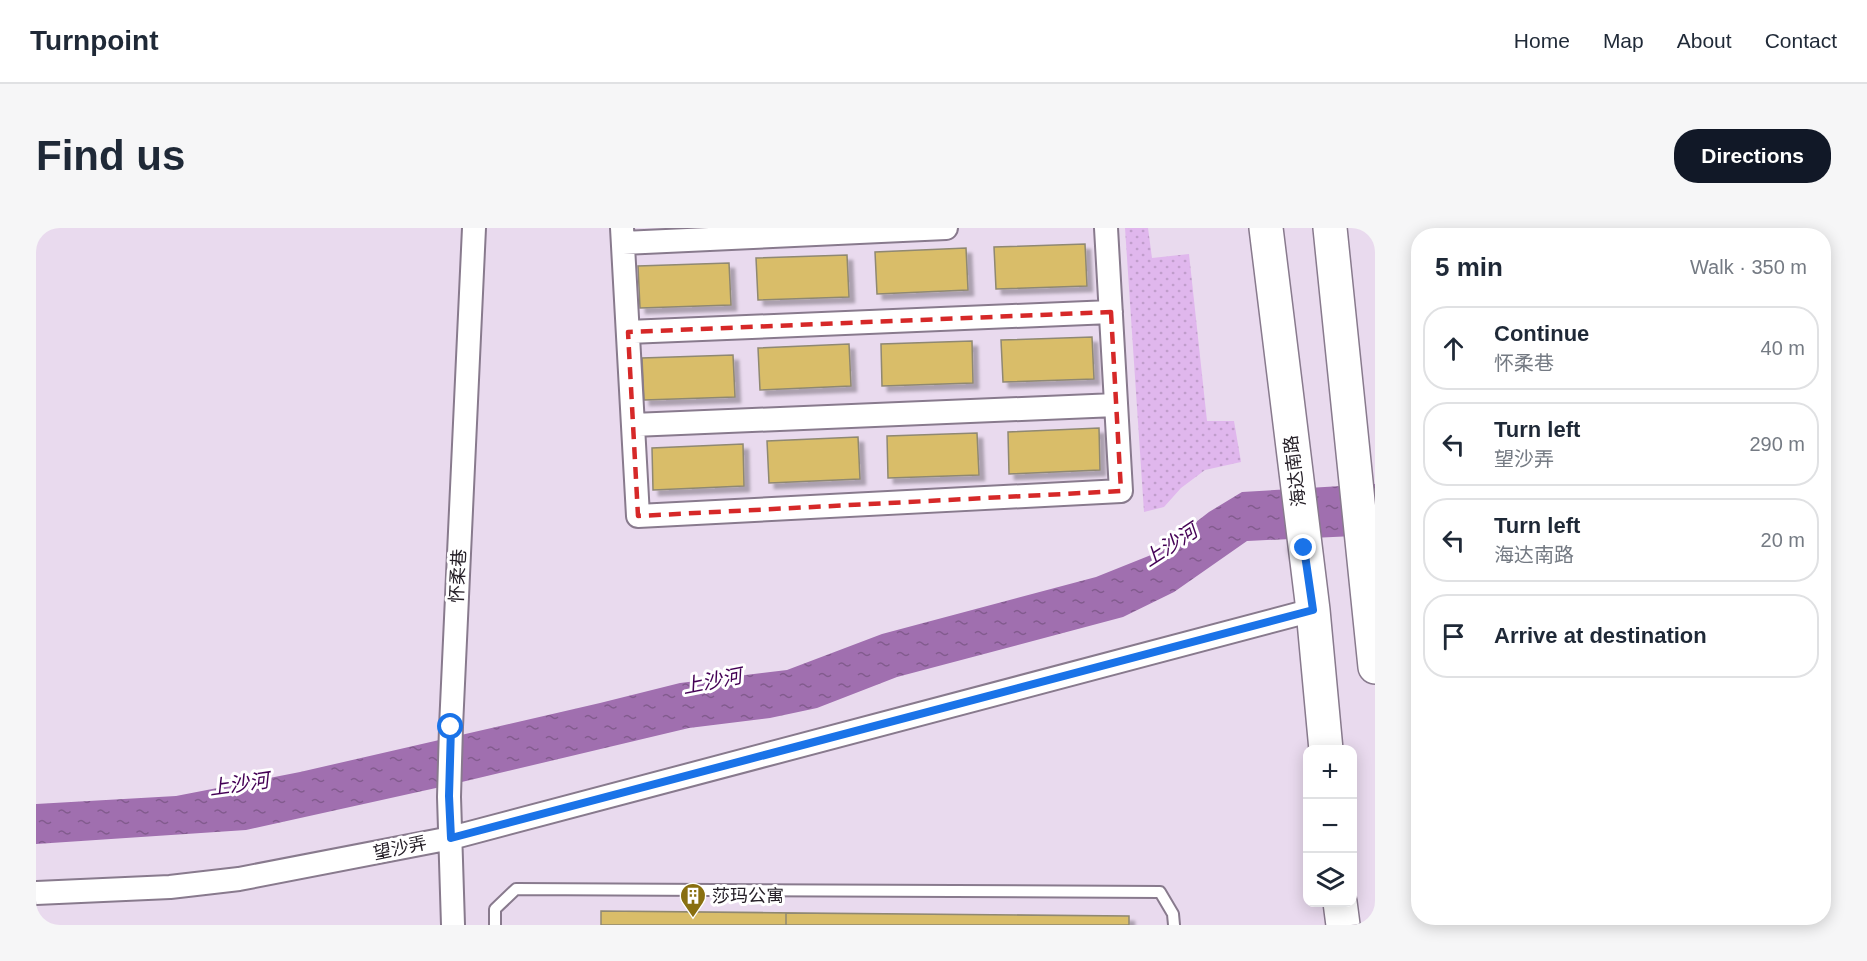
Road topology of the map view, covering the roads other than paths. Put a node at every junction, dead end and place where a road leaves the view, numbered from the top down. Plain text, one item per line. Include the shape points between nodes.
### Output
1 (474, 228) edge
2 (946, 228) edge
3 (1106, 228) edge
4 (1266, 228) edge
5 (1330, 228) edge
6 (623, 236) edge
7 (1111, 312) junction
8 (628, 332) junction
9 (1116, 405) junction
10 (633, 425) junction
11 (1313, 610) junction
12 (1375, 668) edge
13 (1326, 745) edge
14 (451, 838) junction
15 (36, 893) edge
16 (1341, 907) edge
17 (453, 925) edge
18 (495, 925) edge
19 (1174, 925) edge
20 (1343, 925) edge

1 - 14 street, 怀柔巷 via 451,727
2 - 6 street
3 - 7 street
4 - 11 main road, 海达南路
5 - 12 main road
6 - 8 street
7 - 8 street
7 - 9 street
8 - 10 street
9 - 10 street
9 - 10 street via 1122,491 638,516
11 - 13 main road, 海达南路
11 - 14 street, 望沙弄
14 - 15 street, 望沙弄 via 238,879 170,887
14 - 17 street, 怀柔巷
16 - 20 main road
18 - 19 lane via 495,909 516,890 540,890 1160,891 1173,914

